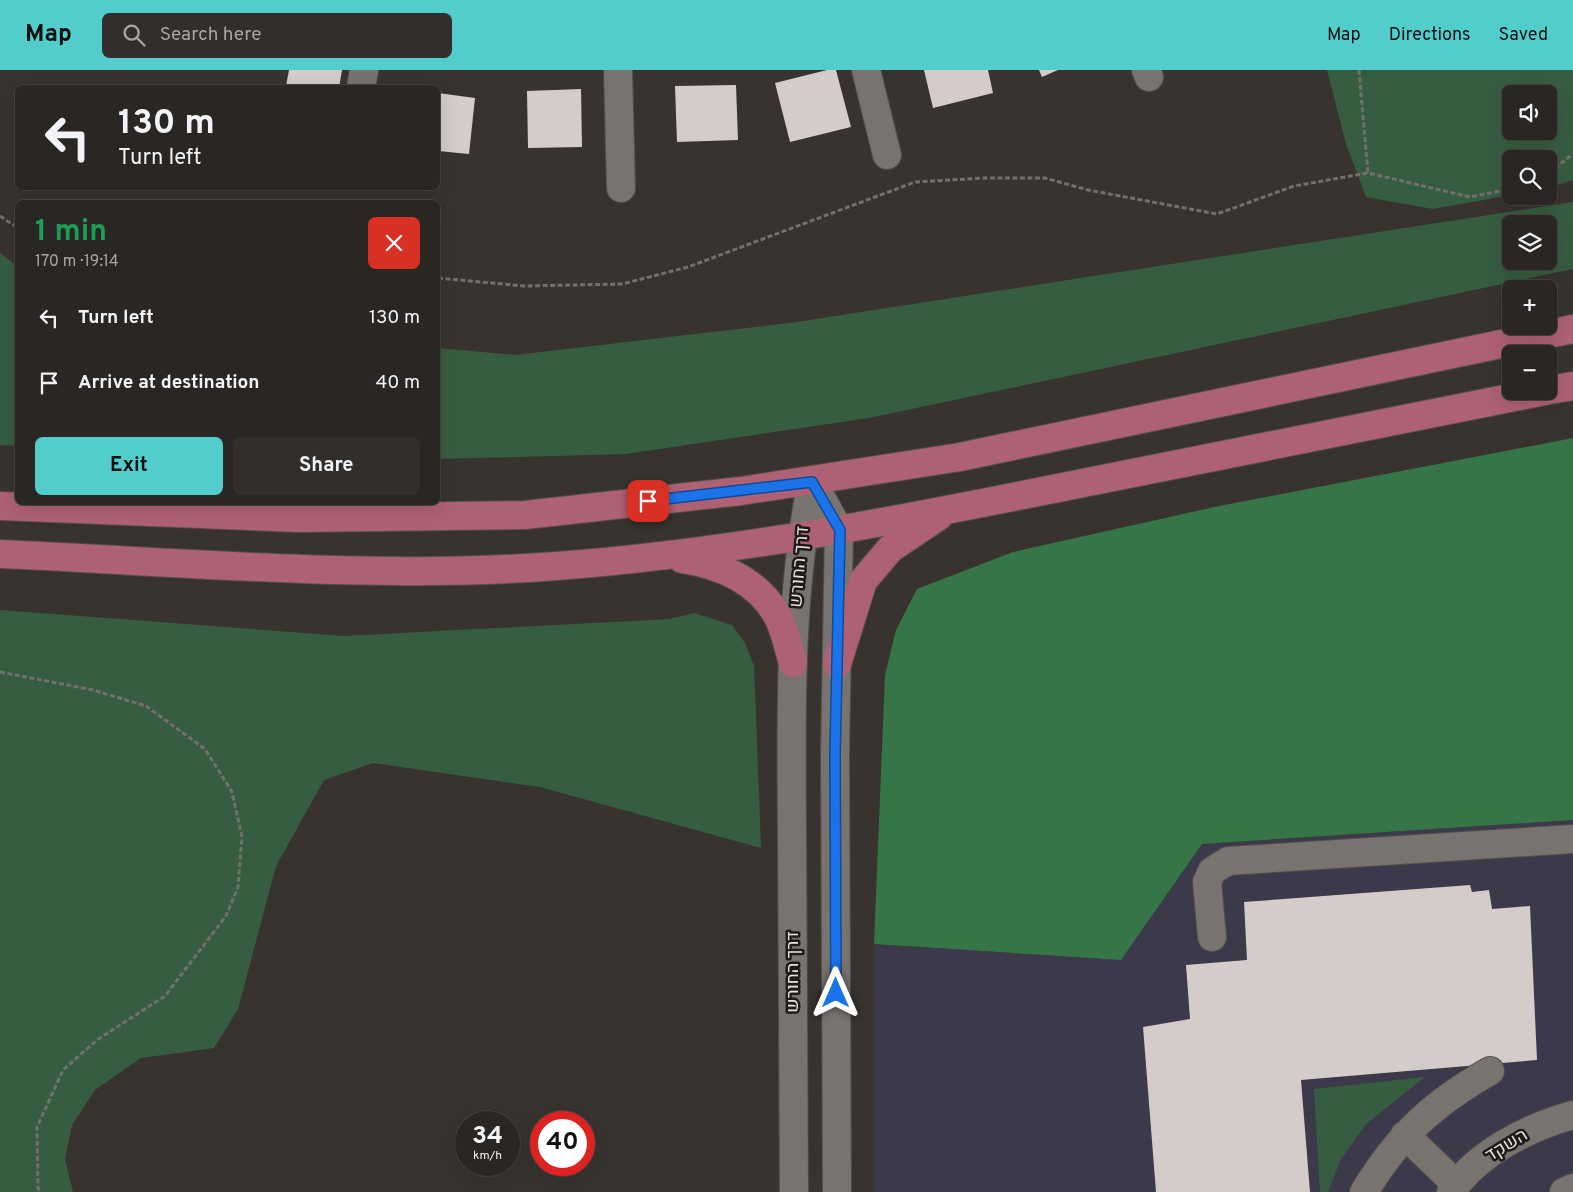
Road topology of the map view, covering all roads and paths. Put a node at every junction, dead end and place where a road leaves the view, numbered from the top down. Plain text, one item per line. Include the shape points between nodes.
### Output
1 (364, 70) edge
2 (618, 70) edge
3 (866, 70) edge
4 (1359, 70) edge
5 (362, 85) edge
6 (1573, 154) edge
7 (887, 155) dead end
8 (1557, 167) edge
9 (1368, 173) junction
10 (621, 188) dead end
11 (1502, 191) edge
12 (0, 216) edge
13 (15, 226) edge
14 (440, 278) edge
15 (1573, 329) edge
16 (1573, 386) edge
17 (1557, 389) edge
18 (1502, 400) edge
19 (812, 482) junction
20 (0, 506) edge
21 (946, 511) junction
22 (840, 530) junction
23 (801, 536) junction
24 (0, 554) edge
25 (658, 556) junction
26 (793, 663) junction
27 (836, 664) junction
28 (0, 672) edge
29 (1573, 840) edge
30 (1212, 937) dead end
31 (1490, 1071) dead end
32 (1573, 1115) edge
33 (1405, 1135) junction
34 (1453, 1188) edge
35 (1573, 1188) edge
36 (40, 1192) edge
37 (794, 1192) edge
38 (837, 1192) edge
39 (1364, 1192) edge
40 (1564, 1192) edge

1 - 5 street
2 - 10 street
3 - 7 street
4 - 9 path
6 - 8 path
9 - 11 path via 1470,197
9 - 14 path via 1294,186 1217,214 1088,190 1045,178 915,182 688,267 622,284 524,286
12 - 13 path
15 - 19 main road via 960,457
16 - 17 main road
18 - 21 main road
19 - 20 main road via 525,515 300,518
19 - 22 street, דרך החורש
19 - 23 street, דרך החורש
21 - 22 main road
21 - 27 main road via 890,549 863,581
22 - 23 main road
22 - 27 street, דרך החורש
23 - 25 main road
23 - 26 street, דרך החורש
24 - 25 main road via 407,572 554,566
25 - 26 main road via 721,568 757,589 778,616
26 - 37 street, דרך החורש
27 - 38 street, דרך החורש
28 - 36 path via 94,690 146,706 205,749 232,792 242,837 238,887 226,916 165,996 97,1040 63,1070 37,1126
29 - 30 street via 1228,861 1212,871 1207,882
31 - 33 street via 1432,1108
32 - 34 street, השקד via 1549,1122 1504,1144 1462,1176
33 - 34 street
33 - 39 street
35 - 40 street

